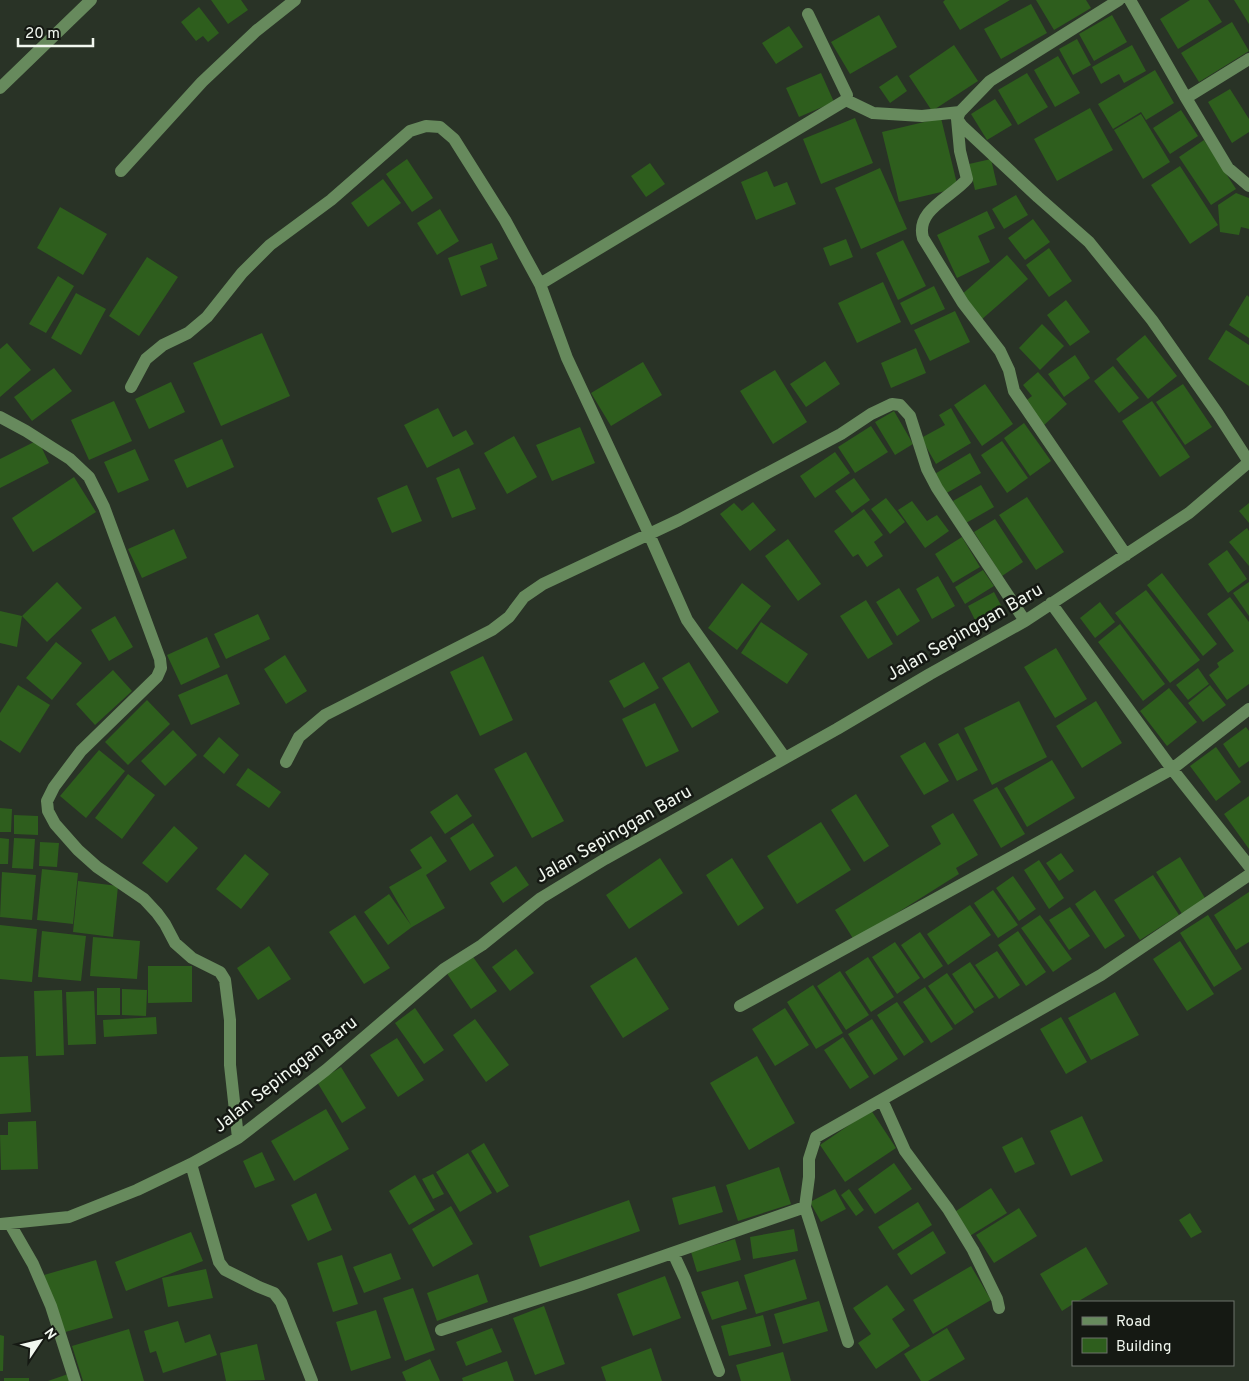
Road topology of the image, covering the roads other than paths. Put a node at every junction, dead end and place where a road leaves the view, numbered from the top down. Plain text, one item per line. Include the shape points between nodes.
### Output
1 (91, 0) edge
2 (295, 0) edge
3 (1119, 0) edge
4 (1130, 0) edge
5 (808, 14) dead end
6 (1249, 59) edge
7 (0, 88) edge
8 (1186, 98) junction
9 (846, 100) junction
10 (959, 115) junction
11 (121, 171) dead end
12 (1249, 186) edge
13 (540, 284) junction
14 (130, 387) dead end
15 (0, 417) edge
16 (1249, 462) edge
17 (649, 535) junction
18 (1126, 555) junction
19 (1051, 604) junction
20 (1025, 621) junction
21 (1249, 709) edge
22 (785, 758) junction
23 (286, 762) dead end
24 (1172, 769) junction
25 (1249, 866) edge
26 (1249, 875) edge
27 (740, 1006) dead end
28 (882, 1100) junction
29 (238, 1138) junction
30 (191, 1164) junction
31 (805, 1207) junction
32 (5, 1224) edge
33 (673, 1253) junction
34 (1000, 1308) dead end
35 (441, 1330) dead end
36 (848, 1342) dead end
37 (719, 1370) dead end
38 (74, 1381) edge
39 (312, 1381) edge

1 - 7 street
2 - 11 street via 256,31 202,82
3 - 10 street via 990,81
4 - 8 street
5 - 9 street via 847,95
6 - 8 street
8 - 12 street via 1228,168
9 - 10 street via 873,113
9 - 13 street
10 - 16 street via 962,126 1089,242 1152,320
10 - 18 street via 960,151 968,179 929,211 922,222 923,238 962,303 1000,351 1014,391
13 - 14 street via 505,220 454,139 440,127 426,126 410,131 331,200 270,245 242,273 207,317 146,359
13 - 17 street via 567,358
15 - 29 street via 70,459 89,476 104,507 160,658 161,668 157,677 81,752 54,787 47,801 48,810 55,824 78,850 144,900 166,924 175,943 192,958 220,972 225,980
16 - 18 street, Jalan Sepinggan Baru via 1189,513
17 - 20 street via 841,434 871,414 892,404 900,405 910,416 927,469 937,488
17 - 22 street via 687,620
17 - 23 street via 543,584 524,597 492,630 325,715 299,737
18 - 19 street, Jalan Sepinggan Baru
19 - 20 street, Jalan Sepinggan Baru
19 - 24 street
20 - 22 street, Jalan Sepinggan Baru
21 - 24 street
22 - 29 street, Jalan Sepinggan Baru via 541,898 482,945 444,969 326,1070
24 - 25 street
24 - 27 street
26 - 28 street via 1101,975
28 - 31 street via 816,1137 808,1159
28 - 34 street via 905,1151 974,1250
29 - 30 street, Jalan Sepinggan Baru
30 - 32 street, Jalan Sepinggan Baru via 69,1217
30 - 39 street via 219,1262 225,1270 274,1293 282,1302
31 - 33 street
31 - 36 street
32 - 38 street via 33,1264 44,1289
33 - 35 street
33 - 37 street via 686,1279

